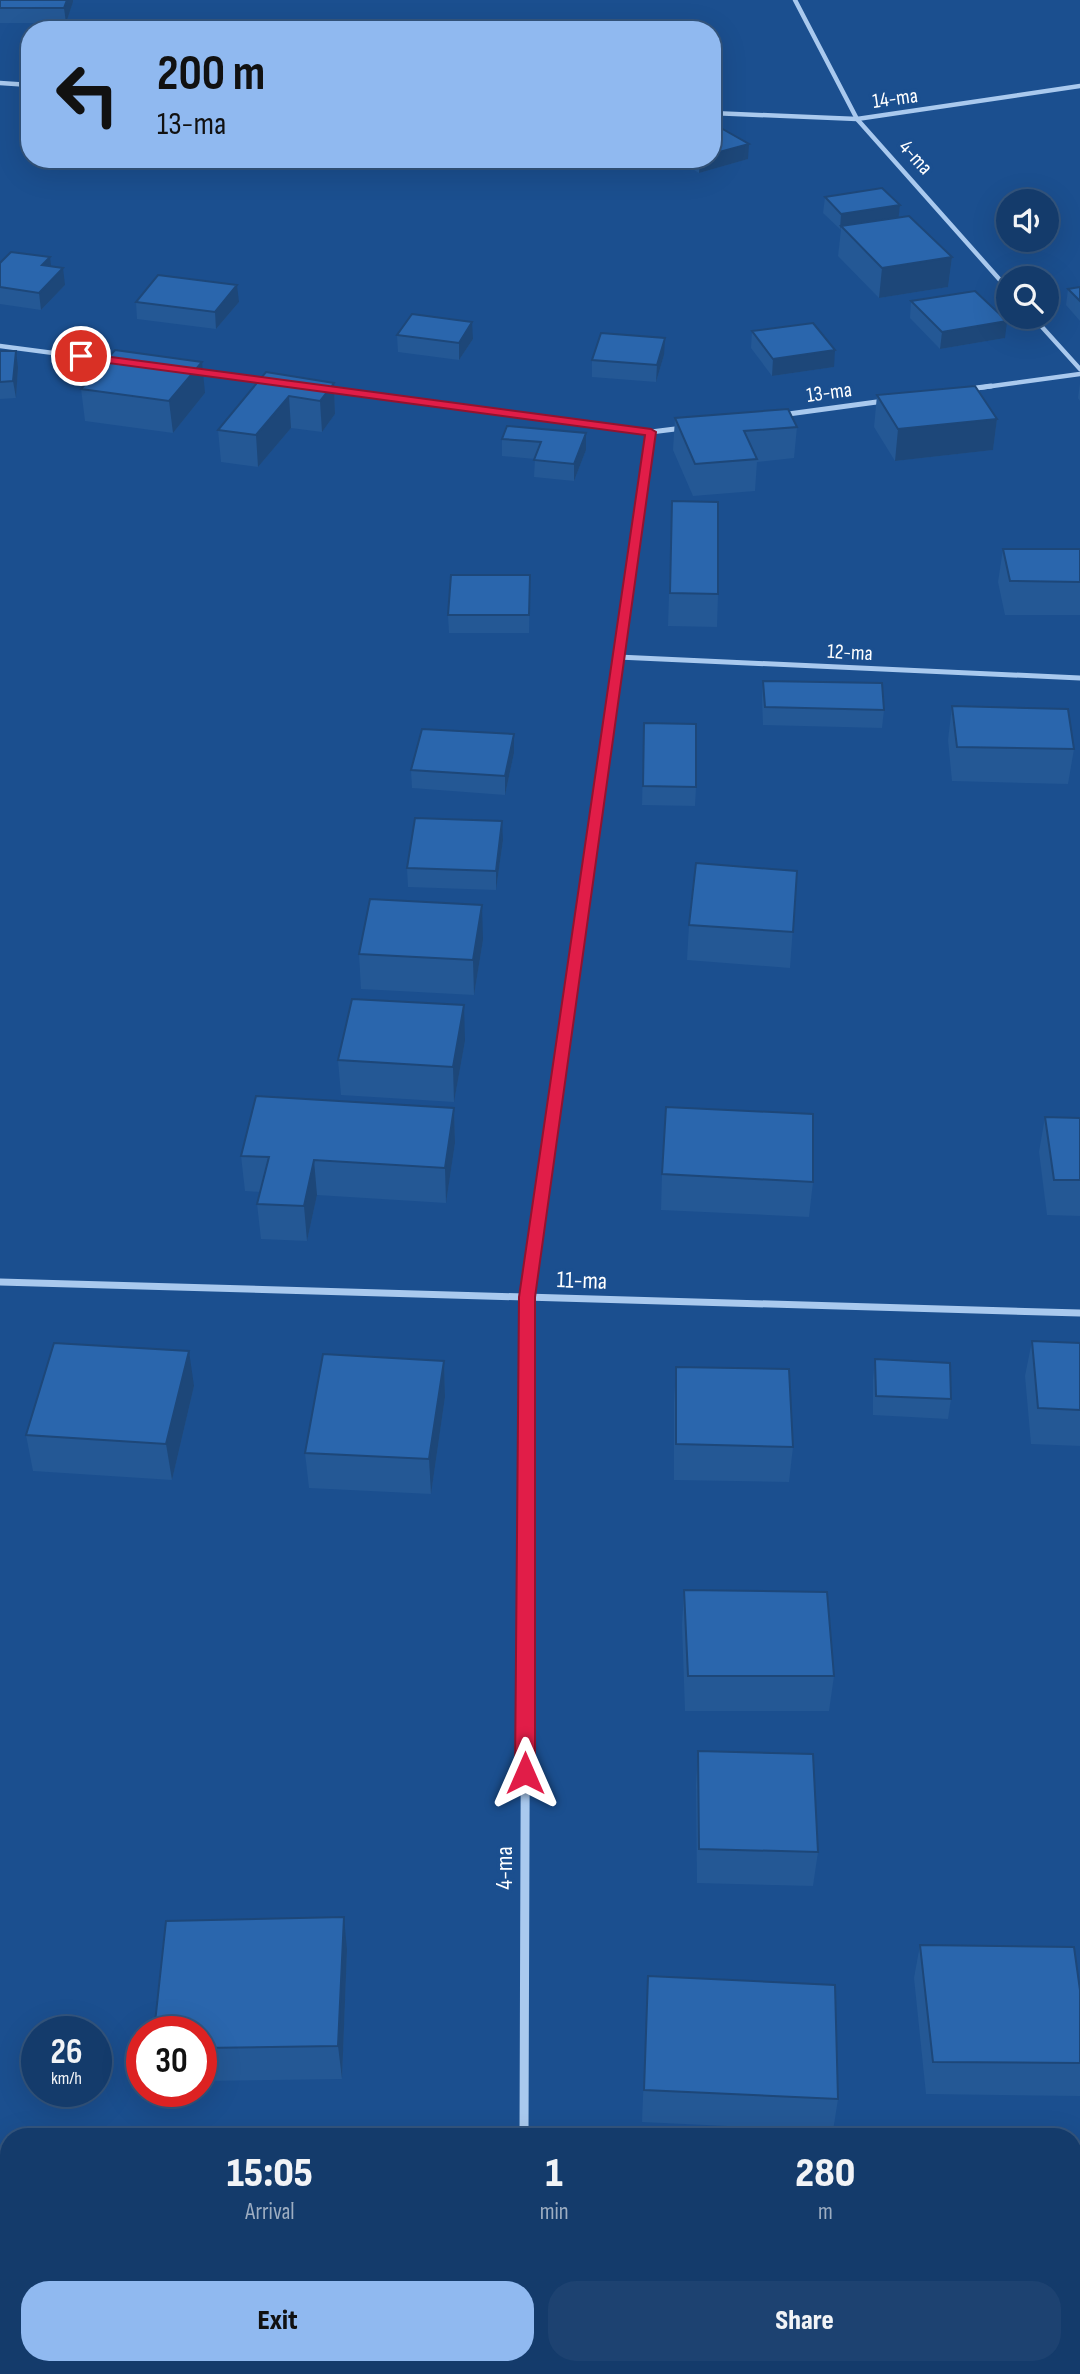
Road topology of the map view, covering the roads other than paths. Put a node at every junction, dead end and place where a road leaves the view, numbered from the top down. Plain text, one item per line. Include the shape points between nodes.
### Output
1 (795, 0) edge
2 (0, 83) edge
3 (21, 84) edge
4 (1080, 86) edge
5 (721, 113) edge
6 (857, 119) junction
7 (996, 275) edge
8 (1043, 329) edge
9 (0, 346) edge
10 (125, 362) edge
11 (194, 372) edge
12 (1080, 372) edge
13 (277, 383) edge
14 (318, 388) edge
15 (955, 391) edge
16 (886, 400) edge
17 (775, 415) edge
18 (692, 426) edge
19 (651, 432) junction
20 (618, 657) junction
21 (1080, 678) edge
22 (0, 1282) edge
23 (527, 1297) junction
24 (1080, 1313) edge
25 (524, 2128) edge

1 - 6 street, 4-та
2 - 3 street
4 - 6 street, 14-та
5 - 6 street, 14-та
6 - 7 street, 4-та
8 - 12 street
9 - 10 street
11 - 13 street
12 - 15 street
14 - 19 street
16 - 17 street, 13-та
18 - 19 street
19 - 20 street, 4-та
20 - 21 street, 12-та
20 - 23 street, 4-та
22 - 23 street, 11-та
23 - 24 street, 11-та
23 - 25 street, 4-та

